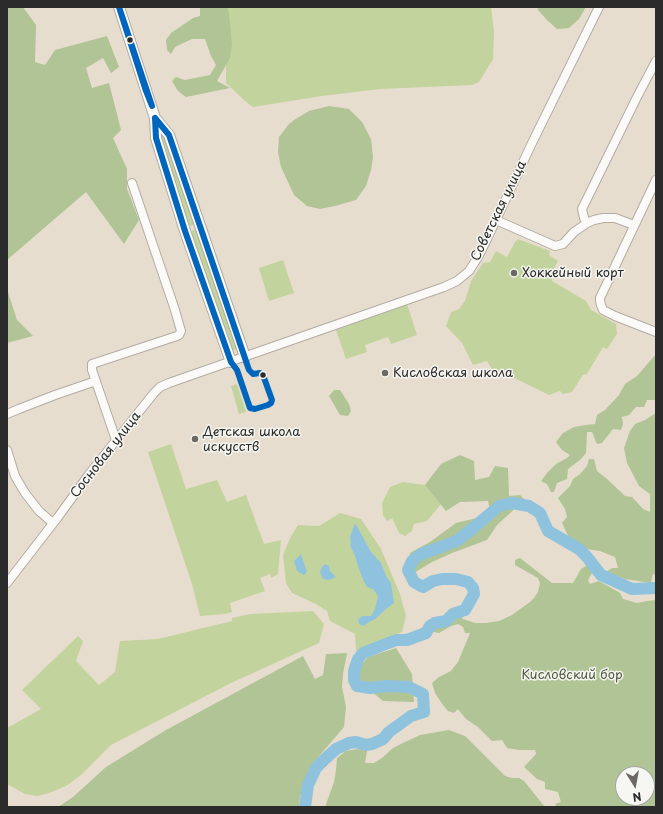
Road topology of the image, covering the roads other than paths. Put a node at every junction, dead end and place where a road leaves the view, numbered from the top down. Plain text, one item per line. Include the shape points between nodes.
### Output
1 (119, 7) edge
2 (599, 7) edge
3 (656, 61) edge
4 (155, 118) junction
5 (656, 180) edge
6 (132, 183) dead end
7 (496, 220) junction
8 (587, 223) junction
9 (634, 225) junction
10 (200, 226) junction
11 (185, 231) junction
12 (656, 332) edge
13 (245, 357) junction
14 (231, 362) junction
15 (96, 382) junction
16 (7, 414) edge
17 (116, 440) junction
18 (7, 450) edge
19 (53, 523) junction
20 (7, 583) edge

1 - 4 street
2 - 7 street, Советская улица
3 - 8 street via 582,209
4 - 10 street via 169,135
4 - 11 street via 156,138
5 - 9 street
6 - 15 street via 181,331 177,336 92,364
7 - 8 street via 555,246 563,244
7 - 13 street, Советская улица via 469,271 456,281 437,290
8 - 9 street via 603,218 615,218
9 - 12 street via 600,298 600,305 603,310 615,316
10 - 11 street
10 - 13 street
11 - 14 street
13 - 14 street, Советская улица
14 - 17 street, Сосновая улица via 160,387
15 - 16 street
15 - 17 street
17 - 19 street, Сосновая улица
18 - 19 street via 15,476 24,493
19 - 20 street, Сосновая улица

